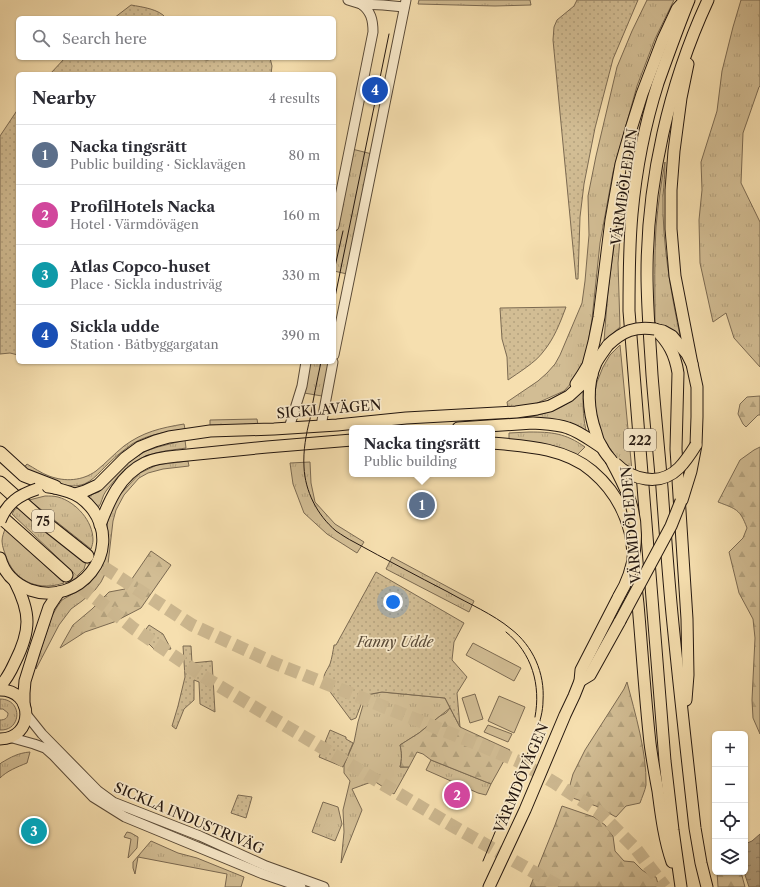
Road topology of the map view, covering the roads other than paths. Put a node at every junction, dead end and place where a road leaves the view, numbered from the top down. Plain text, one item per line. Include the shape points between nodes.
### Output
1 (348, 0) edge
2 (685, 0) edge
3 (690, 0) edge
4 (708, 0) edge
5 (373, 2) edge
6 (361, 4) junction
7 (405, 4) edge
8 (370, 13) junction
9 (692, 36) junction
10 (336, 216) edge
11 (599, 316) junction
12 (656, 329) junction
13 (336, 345) edge
14 (597, 362) junction
15 (306, 364) edge
16 (333, 364) edge
17 (692, 364) junction
18 (592, 375) junction
19 (537, 409) junction
20 (321, 426) junction
21 (495, 426) edge
22 (289, 428) junction
23 (349, 440) edge
24 (317, 443) junction
25 (495, 443) edge
26 (696, 445) junction
27 (286, 446) junction
28 (601, 447) junction
29 (0, 454) edge
30 (611, 460) junction
31 (0, 483) edge
32 (55, 487) junction
33 (75, 494) junction
34 (0, 516) edge
35 (0, 521) edge
36 (100, 525) junction
37 (87, 556) tunnel mouth
38 (0, 558) edge
39 (66, 575) tunnel mouth
40 (15, 582) junction
41 (60, 592) junction
42 (580, 681) junction
43 (0, 686) edge
44 (0, 690) edge
45 (25, 710) junction
46 (684, 729) junction
47 (5, 738) edge
48 (301, 887) edge
49 (324, 887) edge
50 (489, 887) edge
51 (681, 887) edge
52 (707, 887) edge

1 - 6 street
2 - 11 main road via 677,9 663,39 640,101 621,164 610,220
3 - 51 main road, VÄRMDÖLEDEN / 222 via 658,84 638,168 632,214 629,311 664,745
4 - 9 main road, 222
5 - 6 street
5 - 7 street
5 - 8 street
6 - 8 street
7 - 13 street
8 - 10 street via 373,32
9 - 17 main road, VÄRMDÖVÄGEN via 681,98 671,190 675,276
9 - 46 main road, VÄRMDÖLEDEN / 222 via 666,119 656,170 647,243 650,350
11 - 14 main road
11 - 19 main road via 592,353 582,375 566,394 555,402
12 - 14 main road, bridge via 633,329 622,334 608,345
12 - 17 main road via 672,336
12 - 46 main road via 672,350 678,373 676,449 688,675
14 - 18 main road
15 - 22 street
16 - 20 street
17 - 26 main road, VÄRMDÖVÄGEN via 697,387
18 - 19 main road, SICKLAVÄGEN via 569,396 550,406
18 - 28 main road via 590,411
19 - 20 main road, SICKLAVÄGEN
20 - 22 main road, SICKLAVÄGEN
20 - 24 main road
21 - 28 main road via 533,423 567,427
22 - 27 main road
22 - 33 main road, SICKLAVÄGEN via 210,431 155,441 132,452 98,485
23 - 24 main road
24 - 27 main road
25 - 51 main road via 549,450 576,460 602,480 626,518 634,570 650,743 664,835
26 - 30 main road, bridge via 678,469 666,477 655,480 629,474
26 - 42 main road, VÄRMDÖVÄGEN, bridge via 691,472 673,520 590,675
27 - 36 main road via 165,457 146,462 126,476 119,485
28 - 30 main road
29 - 32 highway via 24,475
30 - 42 main road, VÄRMDÖVÄGEN, bridge via 631,503 635,524 632,563 628,578 581,670
31 - 37 highway, 75
32 - 33 main road
32 - 35 main road, bridge via 37,488 23,494 11,503
33 - 36 main road via 91,507
34 - 39 highway, 75
36 - 41 main road via 102,543 100,556 94,568 83,582
38 - 40 main road via 2,565
40 - 41 main road via 36,592
40 - 43 main road via 25,606 27,628 18,656
41 - 45 main road via 49,607 25,681
42 - 50 main road, VÄRMDÖVÄGEN
44 - 45 main road via 6,690 19,697
45 - 47 main road via 26,720 23,726 16,734
45 - 49 street, SICKLA INDUSTRIVÄG via 42,734 104,797 266,866
46 - 52 main road, VÄRMDÖLEDEN / 222 via 695,828
47 - 48 street, SICKLA INDUSTRIVÄG via 45,748 93,797 125,817

